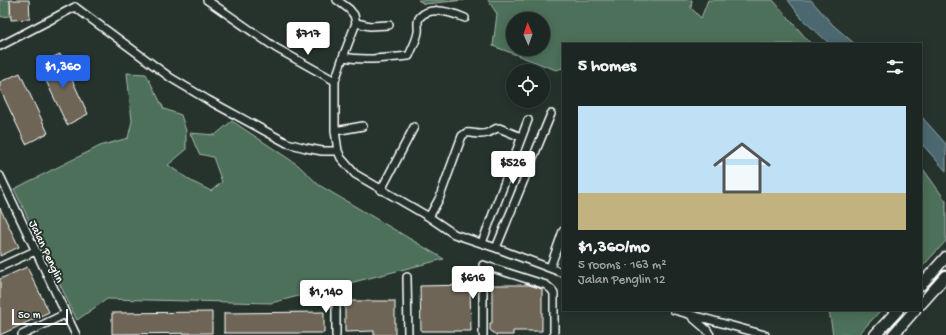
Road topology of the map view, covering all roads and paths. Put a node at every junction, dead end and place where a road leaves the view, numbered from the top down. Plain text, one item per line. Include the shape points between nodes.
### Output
1 (207, 0) edge
2 (337, 0) edge
3 (75, 4) edge
4 (465, 18) dead end
5 (356, 24) junction
6 (389, 25) dead end
7 (0, 46) edge
8 (342, 57) junction
9 (336, 82) junction
10 (551, 114) dead end
11 (528, 120) dead end
12 (363, 126) dead end
13 (414, 127) dead end
14 (335, 131) junction
15 (521, 137) junction
16 (338, 151) junction
17 (0, 176) edge
18 (2, 187) edge
19 (381, 190) junction
20 (429, 217) junction
21 (562, 234) edge
22 (482, 243) junction
23 (496, 248) junction
24 (35, 251) junction
25 (946, 257) edge
26 (0, 267) edge
27 (550, 268) junction
28 (562, 273) edge
29 (946, 276) edge
30 (407, 277) dead end
31 (922, 284) edge
32 (336, 294) dead end
33 (922, 303) edge
34 (682, 311) edge
35 (897, 311) edge
36 (915, 311) edge
37 (65, 314) junction
38 (689, 315) junction
39 (22, 335) edge
40 (76, 335) edge
41 (336, 335) edge
42 (408, 335) edge
43 (482, 335) edge
44 (554, 335) edge
45 (710, 335) edge
46 (765, 335) edge
47 (875, 335) edge
48 (893, 335) edge

1 - 9 street via 276,48
2 - 5 street via 354,15
3 - 7 street
3 - 16 street via 171,78 208,100 287,143 322,151
4 - 8 street via 438,11 428,12 420,17 418,33 410,56 377,60
5 - 6 street
5 - 8 street
8 - 9 street
9 - 14 street
10 - 23 street
11 - 15 street
12 - 14 street
13 - 19 street
14 - 16 street
15 - 20 street via 499,128 488,133 466,133 462,136
15 - 22 street
16 - 19 street via 355,174
17 - 18 street, Jalan Penglin
18 - 24 street, Jalan Penglin
19 - 20 street
20 - 22 street via 454,234
21 - 27 street
22 - 23 street
23 - 27 street
24 - 26 street
24 - 37 street, Jalan Penglin
25 - 31 main road
27 - 28 street
29 - 33 main road
30 - 42 street
32 - 41 street
34 - 38 street
35 - 47 main road
36 - 48 main road
37 - 39 street
37 - 40 street, Jalan Penglin
38 - 45 street
38 - 46 street
43 - 44 street via 483,265 546,285 552,290

